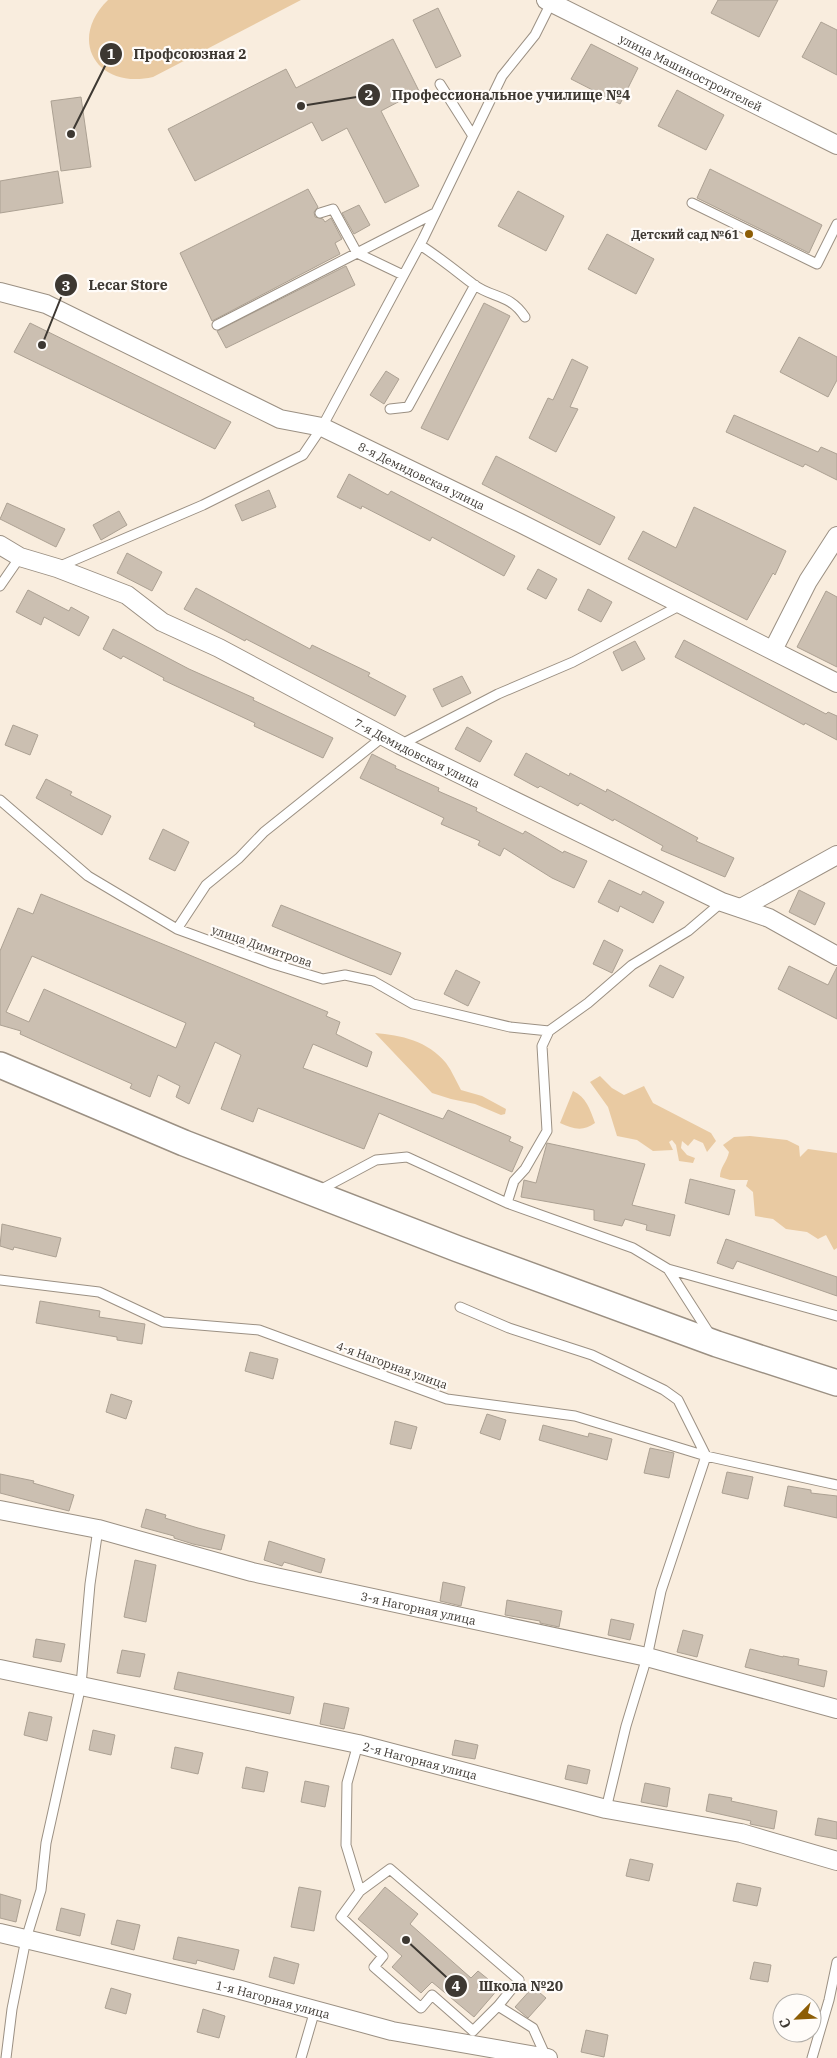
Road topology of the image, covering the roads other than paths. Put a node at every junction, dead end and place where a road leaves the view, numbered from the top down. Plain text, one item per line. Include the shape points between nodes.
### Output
1 (548, 2) edge
2 (440, 84) dead end
3 (473, 136) junction
4 (837, 145) edge
5 (692, 203) dead end
6 (320, 213) dead end
7 (435, 213) junction
8 (837, 224) edge
9 (420, 245) junction
10 (357, 254) junction
11 (403, 275) junction
12 (475, 285) junction
13 (0, 292) edge
14 (525, 317) dead end
15 (217, 325) dead end
16 (390, 409) dead end
17 (322, 427) junction
18 (837, 536) edge
19 (0, 545) edge
20 (20, 557) junction
21 (57, 568) junction
22 (0, 586) edge
23 (682, 605) junction
24 (773, 650) junction
25 (837, 683) edge
26 (384, 736) junction
27 (400, 745) junction
28 (0, 800) edge
29 (837, 854) edge
30 (722, 902) junction
31 (741, 908) junction
32 (177, 929) junction
33 (837, 956) edge
34 (550, 1031) junction
35 (0, 1065) edge
36 (315, 1192) junction
37 (507, 1203) junction
38 (668, 1269) junction
39 (0, 1280) edge
40 (460, 1307) dead end
41 (837, 1316) edge
42 (717, 1344) junction
43 (837, 1383) edge
44 (706, 1456) junction
45 (837, 1485) edge
46 (0, 1510) edge
47 (98, 1529) junction
48 (647, 1657) junction
49 (0, 1669) edge
50 (81, 1685) junction
51 (837, 1708) edge
52 (358, 1744) junction
53 (606, 1810) junction
54 (837, 1861) edge
55 (360, 1891) junction
56 (0, 1933) edge
57 (26, 1939) junction
58 (837, 1962) edge
59 (498, 2006) junction
60 (315, 2010) junction
61 (6, 2058) edge
62 (301, 2058) edge
63 (547, 2058) edge
64 (812, 2058) edge

1 - 3 lane via 535,35 502,76
1 - 4 street, улица Машиностроителей
2 - 3 lane
3 - 7 lane
5 - 8 lane via 817,264
6 - 10 lane via 333,208
7 - 9 lane
7 - 10 lane
9 - 11 lane
9 - 12 lane
10 - 11 lane
10 - 15 lane
11 - 17 lane
12 - 14 lane via 517,304
12 - 16 lane via 408,407
13 - 17 street, 8-я Демидовская улица via 46,304 280,419
17 - 21 lane via 303,455 203,505
17 - 23 street, 8-я Демидовская улица
18 - 24 street via 808,581
19 - 20 street, 7-я Демидовская улица
20 - 21 street, 7-я Демидовская улица
20 - 22 lane
21 - 26 street, 7-я Демидовская улица via 127,595 162,622 219,648
23 - 24 street, 8-я Демидовская улица
23 - 27 lane via 573,662 498,694
24 - 25 street, 8-я Демидовская улица
26 - 27 street, 7-я Демидовская улица
26 - 32 lane via 264,832 206,885
27 - 30 street, 7-я Демидовская улица
28 - 32 lane, улица Димитрова via 88,876
29 - 31 street
30 - 31 street, 7-я Демидовская улица
30 - 34 lane via 688,931 632,965
31 - 33 street, 7-я Демидовская улица via 769,918
32 - 34 lane, улица Димитрова via 323,979 345,975 373,981 413,1004 510,1027
34 - 37 lane via 542,1046 547,1131 514,1181
35 - 36 main road via 184,1143
36 - 37 lane via 376,1160 407,1156
36 - 42 main road via 458,1250
37 - 38 lane via 633,1248
38 - 41 lane
38 - 42 lane
39 - 44 lane, 4-я Нагорная улица via 99,1292 163,1322 259,1330 447,1399 574,1416
40 - 44 lane via 509,1328 592,1355 664,1390 678,1400
42 - 43 main road
44 - 45 lane, 4-я Нагорная улица
44 - 48 lane via 661,1591
46 - 47 street, 3-я Нагорная улица
47 - 48 street, 3-я Нагорная улица via 252,1572
47 - 50 lane
48 - 51 street, 3-я Нагорная улица
48 - 53 lane
49 - 50 street, 2-я Нагорная улица
50 - 52 street, 2-я Нагорная улица
50 - 57 lane via 46,1843 42,1890
52 - 53 street, 2-я Нагорная улица
52 - 55 lane via 347,1783 346,1845
53 - 54 street, 2-я Нагорная улица via 741,1833
55 - 59 lane via 390,1869 519,1980
55 - 59 lane via 341,1917 383,1956 374,1967 421,2008 432,1996 474,2031
56 - 57 street, 1-я Нагорная улица
57 - 60 street, 1-я Нагорная улица
57 - 61 lane
58 - 64 lane
59 - 63 lane via 533,2028
60 - 62 lane
60 - 63 street, 1-я Нагорная улица via 392,2031

